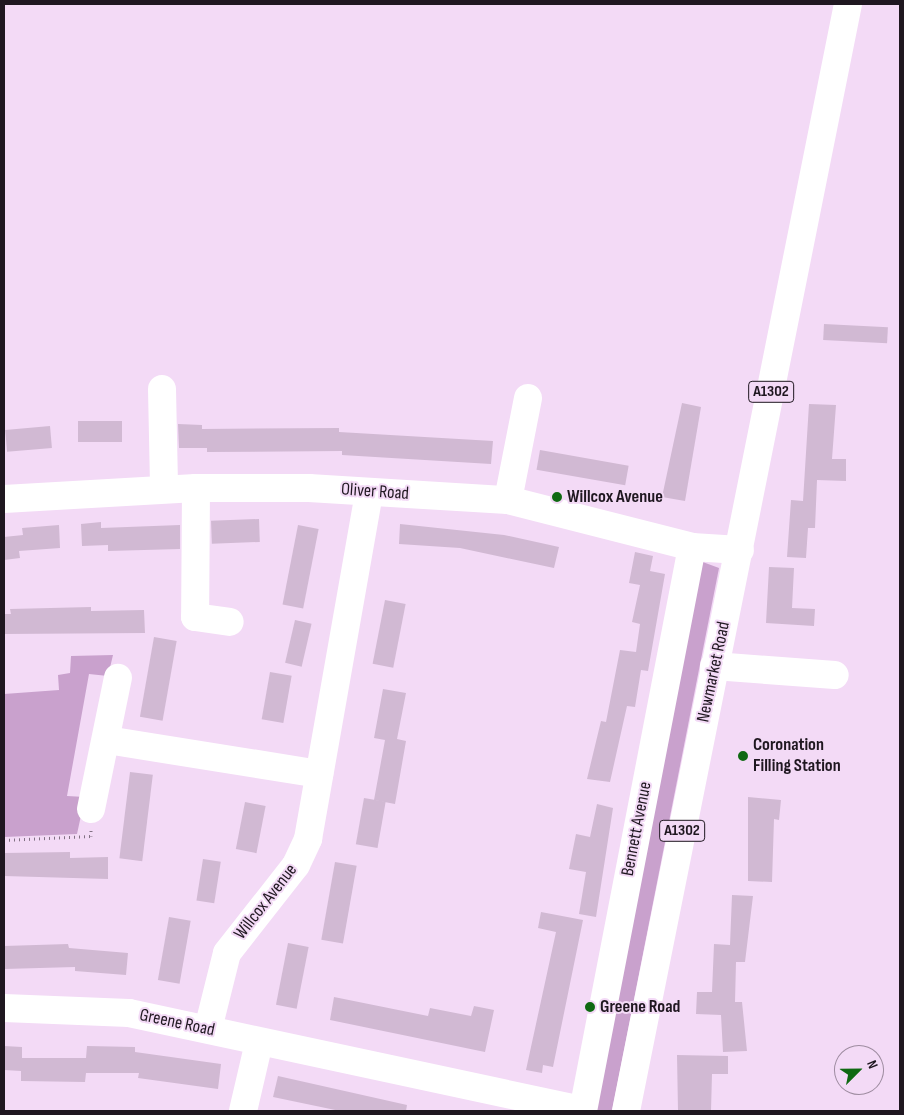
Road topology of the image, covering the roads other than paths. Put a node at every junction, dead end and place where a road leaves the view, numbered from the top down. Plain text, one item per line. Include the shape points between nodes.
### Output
1 (848, 4) edge
2 (162, 389) dead end
3 (528, 398) dead end
4 (164, 488) junction
5 (196, 488) junction
6 (370, 492) junction
7 (4, 499) edge
8 (508, 500) junction
9 (692, 547) junction
10 (740, 550) junction
11 (230, 622) dead end
12 (714, 666) junction
13 (835, 675) dead end
14 (118, 678) dead end
15 (107, 740) junction
16 (319, 774) junction
17 (91, 809) road end
18 (4, 1008) edge
19 (208, 1029) junction
20 (259, 1042) junction
21 (243, 1111) edge
22 (583, 1111) edge
23 (626, 1111) edge

1 - 10 street, Newmarket Road / A1302
2 - 4 street
3 - 8 street
4 - 5 street, Oliver Road
4 - 7 street, Oliver Road
5 - 6 street, Oliver Road
5 - 11 street via 195,617
6 - 8 street, Oliver Road
6 - 16 street, Willcox Avenue
8 - 9 street, Oliver Road
9 - 10 street, Oliver Road
9 - 22 street, Bennett Avenue
10 - 12 street, Newmarket Road / A1302
12 - 13 street
12 - 23 street, Newmarket Road / A1302
14 - 15 street
15 - 16 street
15 - 17 street
16 - 19 street, Willcox Avenue via 308,839 296,865 227,953
18 - 19 street, Greene Road via 129,1013
19 - 20 street, Greene Road
20 - 21 street
20 - 22 street, Greene Road

